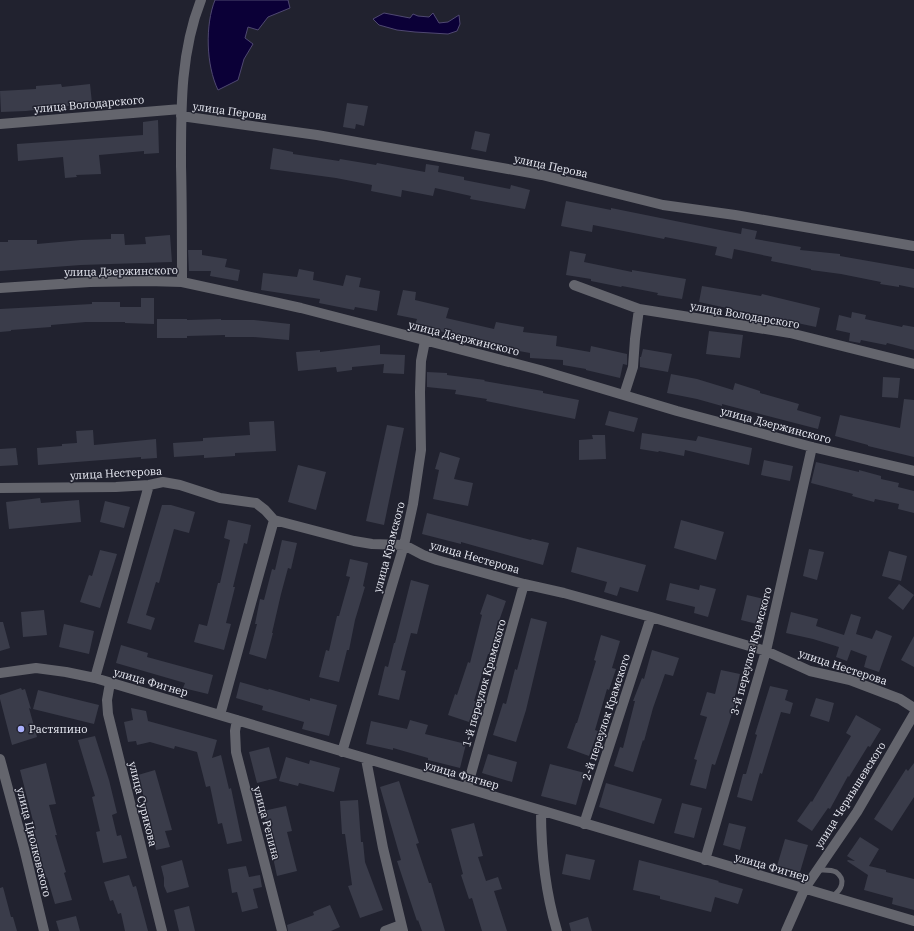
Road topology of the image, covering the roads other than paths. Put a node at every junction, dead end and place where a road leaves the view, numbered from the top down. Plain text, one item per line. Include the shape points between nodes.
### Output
1 (201, 0) edge
2 (181, 112) junction
3 (0, 124) edge
4 (914, 246) edge
5 (182, 282) junction
6 (574, 285) dead end
7 (0, 288) edge
8 (639, 309) junction
9 (425, 341) junction
10 (914, 364) edge
11 (624, 395) junction
12 (812, 447) junction
13 (914, 471) edge
14 (149, 485) junction
15 (0, 488) edge
16 (274, 520) junction
17 (404, 545) junction
18 (524, 584) junction
19 (651, 617) junction
20 (766, 651) junction
21 (0, 673) edge
22 (95, 678) junction
23 (110, 682) junction
24 (914, 708) edge
25 (914, 714) edge
26 (220, 715) junction
27 (237, 720) junction
28 (342, 752) junction
29 (0, 759) edge
30 (366, 759) junction
31 (467, 788) junction
32 (541, 811) junction
33 (584, 824) junction
34 (705, 860) junction
35 (817, 870) junction
36 (805, 888) junction
37 (832, 897) junction
38 (914, 922) edge
39 (402, 928) edge
40 (44, 931) edge
41 (162, 931) edge
42 (282, 931) edge
43 (386, 931) edge
44 (557, 931) edge
45 (786, 931) edge

1 - 2 street via 187,48
2 - 3 street, улица Володарского
2 - 4 street, улица Перова via 526,172 663,205
2 - 5 street
5 - 7 street, улица Дзержинского via 96,282
5 - 9 street, улица Дзержинского via 301,308
6 - 8 street, улица Володарского
8 - 10 street, улица Володарского via 790,333
8 - 11 street via 633,367
9 - 11 street, улица Дзержинского via 540,370
9 - 17 street, улица Крамского via 421,361 421,450
11 - 12 street, улица Дзержинского
12 - 13 street, улица Дзержинского
12 - 20 street, 3-й переулок Крамского
14 - 15 street, улица Нестерова
14 - 16 street, улица Нестерова via 170,483 220,498 256,503
14 - 22 street
16 - 17 street, улица Нестерова via 354,541
16 - 26 street
17 - 18 street, улица Нестерова via 437,560
17 - 28 street, улица Крамского
18 - 19 street, улица Нестерова
18 - 31 street, 1-й переулок Крамского
19 - 20 street, улица Нестерова
19 - 33 street, 2-й переулок Крамского
20 - 24 street, улица Нестерова via 810,671 850,680 900,699
20 - 34 street, 3-й переулок Крамского
21 - 22 street, улица Фигнер via 36,668
22 - 23 street, улица Фигнер
23 - 26 street, улица Фигнер
23 - 41 street, улица Сурикова via 108,714
25 - 35 street, улица Чернышевского via 857,812
26 - 27 street, улица Фигнер
27 - 28 street, улица Фигнер
27 - 42 street, улица Репина via 236,752
28 - 30 street, улица Фигнер
29 - 40 street, улица Циолковского
30 - 31 street, улица Фигнер
30 - 39 street
31 - 32 street, улица Фигнер
32 - 33 street, улица Фигнер
32 - 44 street via 545,884
33 - 34 street, улица Фигнер
34 - 36 street, улица Фигнер
35 - 36 street, улица Чернышевского
35 - 37 lane via 836,872 842,879 840,891
36 - 37 street, улица Фигнер
36 - 45 street, улица Чернышевского
37 - 38 street, улица Фигнер
39 - 43 street

